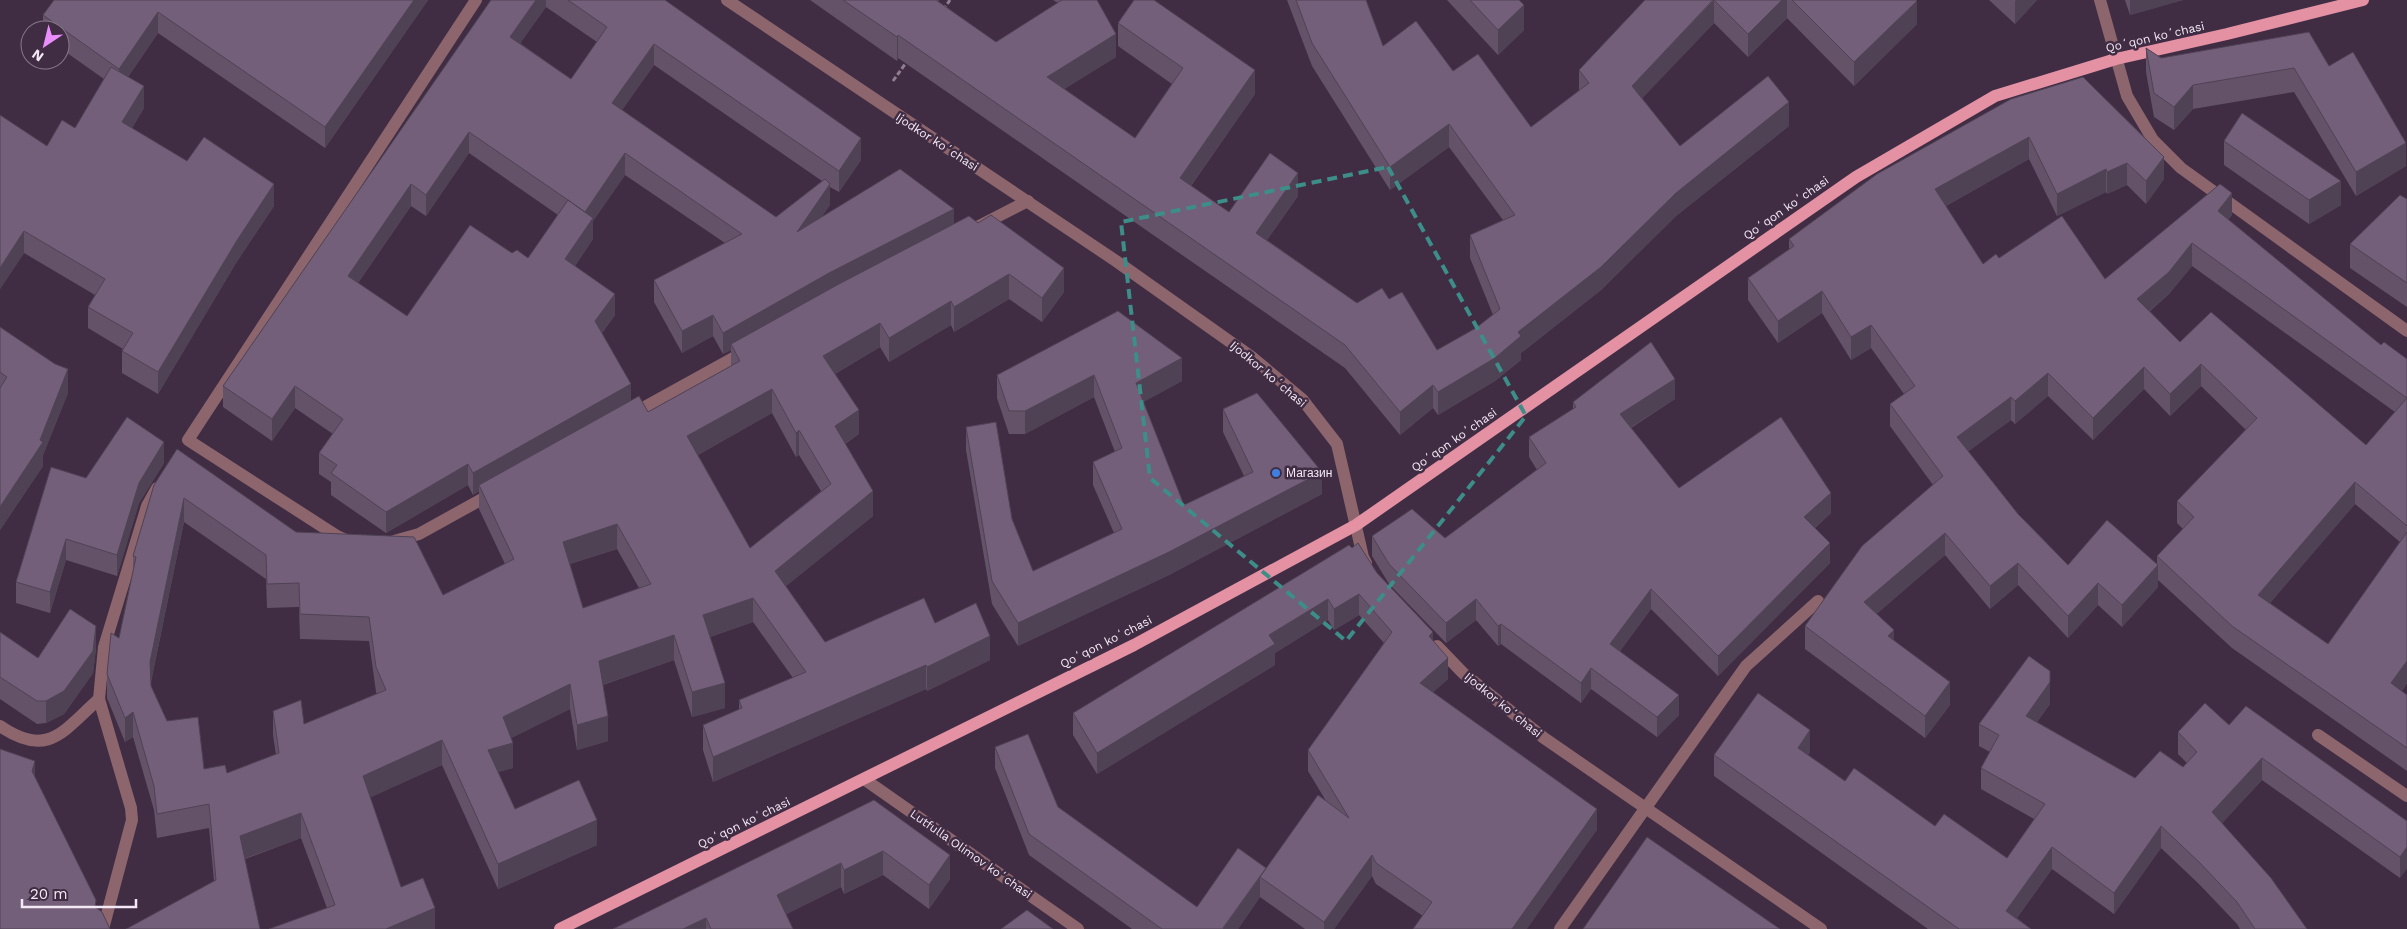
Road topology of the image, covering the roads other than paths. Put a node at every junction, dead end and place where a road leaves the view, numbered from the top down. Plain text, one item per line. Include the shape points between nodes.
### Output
1 (476, 0) edge
2 (726, 0) edge
3 (2100, 0) edge
4 (2363, 0) edge
5 (2116, 59) junction
6 (1028, 201) junction
7 (966, 233) edge
8 (2407, 331) edge
9 (755, 345) edge
10 (617, 423) edge
11 (162, 481) edge
12 (505, 486) edge
13 (1356, 525) junction
14 (381, 543) edge
15 (364, 544) edge
16 (1373, 573) edge
17 (1818, 601) dead end
18 (1429, 638) edge
19 (99, 700) junction
20 (0, 726) edge
21 (2318, 735) dead end
22 (864, 779) junction
23 (2407, 796) edge
24 (1647, 808) junction
25 (103, 929) edge
26 (560, 929) edge
27 (1078, 929) edge
28 (1560, 929) edge
29 (1821, 929) edge

1 - 15 street via 185,444 337,536
2 - 6 street, Ijodkor koʻchasi
3 - 5 street
4 - 5 main road, Qoʻqon koʻchasi
5 - 8 street via 2131,104 2153,140 2181,168
5 - 13 main road, Qoʻqon koʻchasi via 1995,96 1856,177
6 - 7 street
6 - 13 street, Ijodkor koʻchasi via 1253,358 1302,399 1337,444
9 - 10 street
11 - 19 street via 147,506 126,571 104,648
12 - 14 street via 419,534
13 - 16 street, Ijodkor koʻchasi via 1363,557
13 - 22 main road, Qoʻqon koʻchasi via 1134,645
17 - 24 street via 1746,666
18 - 24 street, Ijodkor koʻchasi via 1463,673 1544,738
19 - 20 street via 52,740 34,742 16,738
19 - 25 street via 132,820
21 - 23 street
22 - 26 main road, Qoʻqon koʻchasi
22 - 27 street, Lutfulla Olimov koʻchasi
24 - 28 street
24 - 29 street, Ijodkor koʻchasi

